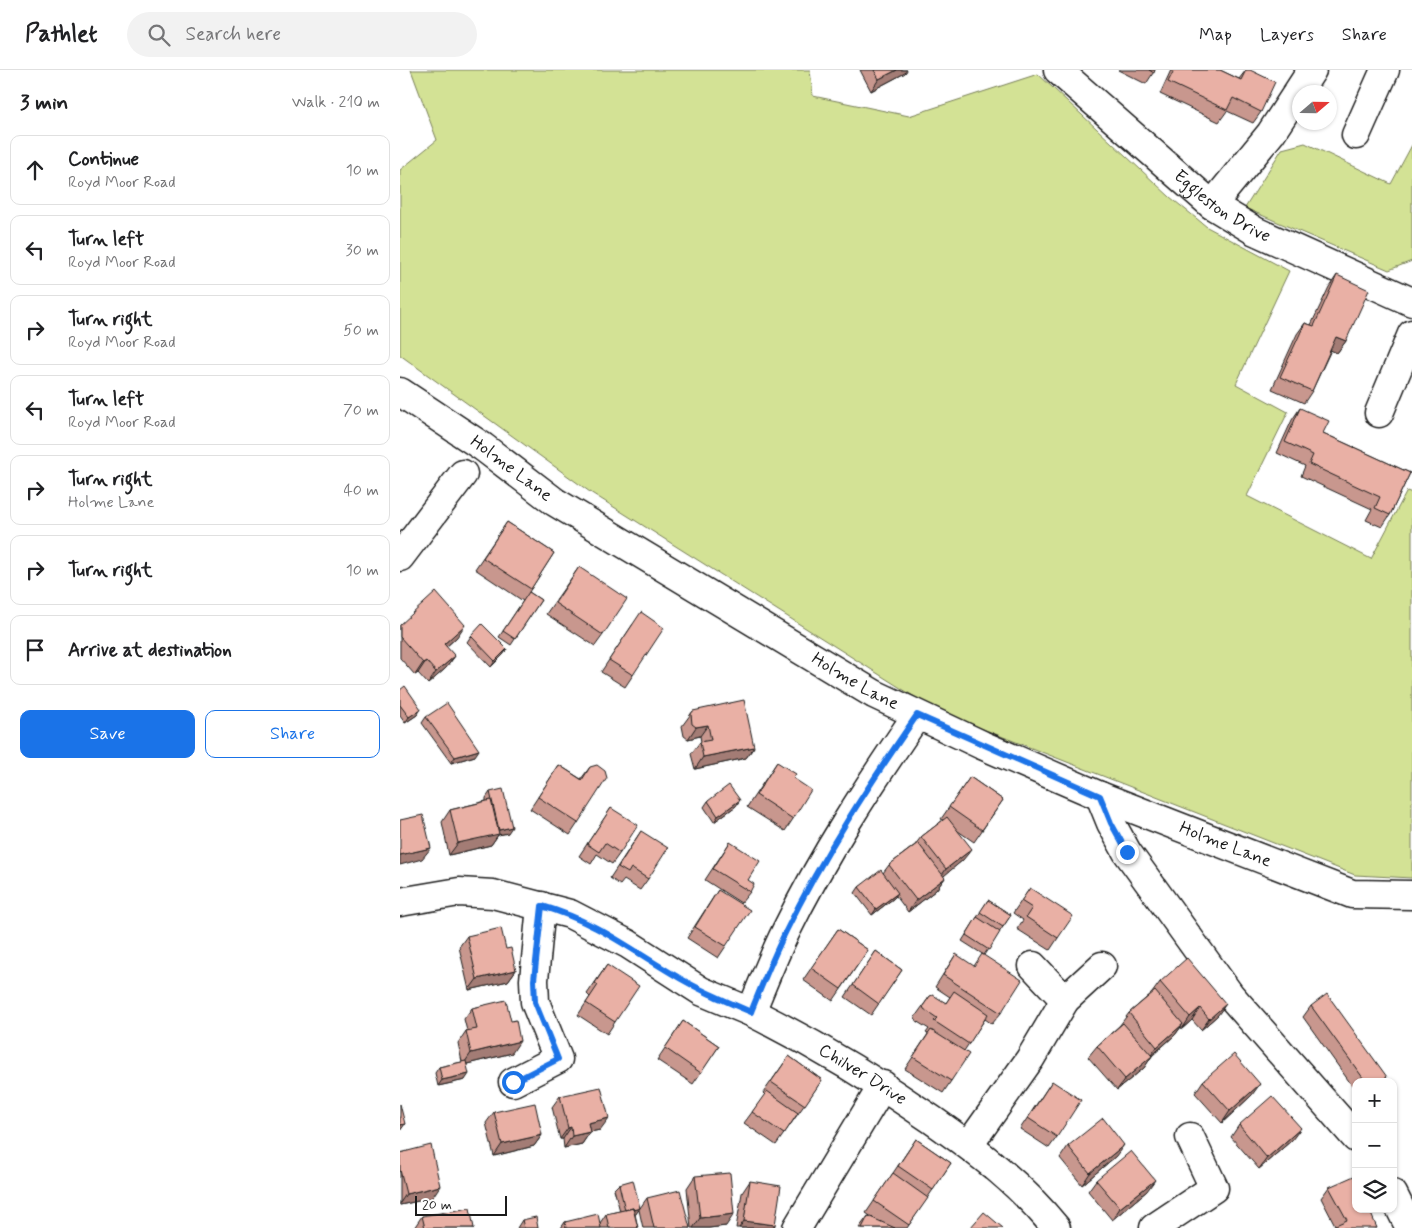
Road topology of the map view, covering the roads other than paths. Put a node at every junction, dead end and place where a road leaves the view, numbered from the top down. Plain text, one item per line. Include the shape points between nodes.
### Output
1 (1058, 70) edge
2 (1312, 70) edge
3 (1385, 70) edge
4 (1356, 135) dead end
5 (1212, 205) junction
6 (1412, 302) edge
7 (1412, 334) edge
8 (400, 392) edge
9 (1379, 413) dead end
10 (463, 474) dead end
11 (400, 557) edge
12 (917, 715) junction
13 (1100, 796) junction
14 (1412, 894) edge
15 (400, 902) edge
16 (542, 906) junction
17 (1033, 966) dead end
18 (1102, 966) dead end
19 (1065, 1000) junction
20 (751, 1012) junction
21 (513, 1082) dead end
22 (883, 1085) junction
23 (1352, 1133) edge
24 (1190, 1137) dead end
25 (968, 1145) junction
26 (1397, 1202) edge
27 (796, 1228) edge
28 (1056, 1228) edge
29 (1154, 1228) edge
30 (1410, 1228) edge

1 - 5 street, Eggleston Drive
2 - 5 street via 1271,133
3 - 4 street
5 - 6 street, Eggleston Drive via 1255,231
7 - 9 street
8 - 12 street, Holme Lane via 483,447 555,502 874,694
10 - 11 street
12 - 13 street, Holme Lane
12 - 20 street via 862,796 812,880 785,932
13 - 14 street, Holme Lane via 1352,894
13 - 23 street via 1127,852 1230,995
15 - 16 street, Chilver Drive via 460,892 493,894
16 - 20 street, Chilver Drive via 598,927 701,990
16 - 21 street via 534,980 535,1002 568,1057
17 - 19 street
18 - 19 street
19 - 25 street via 1030,1059
20 - 22 street, Chilver Drive via 814,1043
22 - 25 street, Chilver Drive
22 - 27 street
24 - 29 street via 1214,1188
25 - 28 street, Chilver Drive via 1008,1176
26 - 30 street

